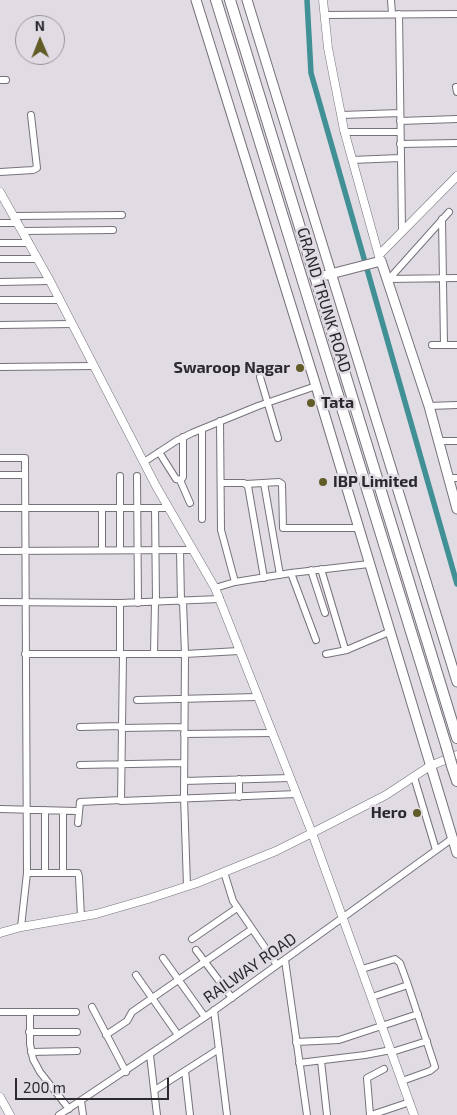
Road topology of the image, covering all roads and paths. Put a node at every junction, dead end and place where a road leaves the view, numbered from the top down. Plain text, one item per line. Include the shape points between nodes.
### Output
1 (196, 0) edge
2 (216, 0) edge
3 (230, 0) edge
4 (247, 0) edge
5 (323, 0) edge
6 (391, 0) edge
7 (395, 14) junction
8 (457, 14) edge
9 (325, 15) junction
10 (400, 113) junction
11 (341, 115) junction
12 (31, 116) dead end
13 (457, 119) edge
14 (400, 121) junction
15 (344, 132) junction
16 (400, 132) junction
17 (457, 143) edge
18 (400, 144) junction
19 (400, 158) junction
20 (352, 160) junction
21 (0, 172) edge
22 (457, 176) edge
23 (0, 192) edge
24 (449, 212) dead end
25 (122, 215) dead end
26 (442, 219) junction
27 (16, 220) junction
28 (0, 223) edge
29 (113, 230) dead end
30 (402, 230) junction
31 (23, 231) junction
32 (0, 243) edge
33 (29, 243) junction
34 (0, 259) edge
35 (38, 259) junction
36 (377, 259) junction
37 (331, 273) junction
38 (315, 278) junction
39 (443, 278) junction
40 (457, 278) edge
41 (388, 279) junction
42 (0, 282) edge
43 (50, 282) junction
44 (0, 300) edge
45 (60, 300) junction
46 (72, 324) junction
47 (0, 325) edge
48 (432, 345) dead end
49 (444, 345) junction
50 (457, 345) edge
51 (94, 366) junction
52 (0, 367) edge
53 (260, 377) dead end
54 (316, 386) junction
55 (268, 403) junction
56 (457, 405) edge
57 (429, 406) junction
58 (220, 421) junction
59 (202, 429) junction
60 (183, 437) junction
61 (278, 438) dead end
62 (457, 440) edge
63 (438, 441) junction
64 (159, 452) junction
65 (0, 458) edge
66 (144, 462) junction
67 (25, 474) junction
68 (0, 475) edge
69 (120, 476) dead end
70 (138, 476) dead end
71 (453, 478) edge
72 (180, 480) junction
73 (221, 483) junction
74 (264, 483) junction
75 (246, 484) junction
76 (190, 503) dead end
77 (0, 508) edge
78 (24, 508) junction
79 (155, 508) junction
80 (168, 508) junction
81 (102, 509) junction
82 (120, 509) junction
83 (138, 509) junction
84 (457, 509) edge
85 (202, 519) dead end
86 (358, 528) junction
87 (102, 550) junction
88 (120, 550) junction
89 (137, 550) junction
90 (155, 550) junction
91 (180, 550) junction
92 (192, 550) junction
93 (0, 551) edge
94 (25, 551) junction
95 (369, 564) junction
96 (321, 569) junction
97 (312, 570) junction
98 (291, 573) junction
99 (280, 575) junction
100 (264, 578) junction
101 (235, 582) junction
102 (215, 588) junction
103 (220, 600) junction
104 (0, 602) edge
105 (24, 602) junction
106 (138, 602) junction
107 (155, 602) junction
108 (182, 602) junction
109 (120, 603) junction
110 (325, 613) dead end
111 (390, 632) junction
112 (316, 640) dead end
113 (239, 650) junction
114 (347, 650) junction
115 (25, 654) junction
116 (121, 654) junction
117 (154, 654) junction
118 (185, 654) junction
119 (326, 654) dead end
120 (457, 682) edge
121 (258, 697) junction
122 (184, 699) junction
123 (137, 700) dead end
124 (80, 727) dead end
125 (121, 727) junction
126 (184, 727) junction
127 (272, 732) junction
128 (184, 734) junction
129 (457, 738) edge
130 (457, 755) edge
131 (121, 763) junction
132 (184, 763) junction
133 (80, 764) dead end
134 (430, 766) junction
135 (414, 777) junction
136 (290, 778) junction
137 (239, 779) junction
138 (184, 781) junction
139 (457, 782) edge
140 (296, 794) junction
141 (239, 797) junction
142 (184, 799) junction
143 (121, 800) junction
144 (0, 810) edge
145 (26, 810) junction
146 (45, 810) junction
147 (63, 811) junction
148 (76, 811) dead end
149 (78, 823) dead end
150 (312, 833) junction
151 (452, 838) junction
152 (436, 850) junction
153 (457, 853) edge
154 (224, 872) junction
155 (27, 873) junction
156 (45, 873) junction
157 (62, 873) junction
158 (187, 886) junction
159 (237, 908) junction
160 (82, 917) junction
161 (344, 918) junction
162 (21, 927) junction
163 (252, 929) junction
164 (0, 933) edge
165 (192, 939) dead end
166 (196, 950) dead end
167 (163, 958) dead end
168 (285, 960) junction
169 (205, 962) junction
170 (277, 965) junction
171 (362, 969) junction
172 (136, 975) dead end
173 (178, 980) junction
174 (408, 985) junction
175 (372, 997) junction
176 (232, 998) junction
177 (152, 999) junction
178 (92, 1008) dead end
179 (214, 1010) junction
180 (0, 1012) edge
181 (30, 1012) junction
182 (76, 1012) dead end
183 (418, 1014) junction
184 (205, 1017) junction
185 (382, 1025) junction
186 (29, 1032) junction
187 (77, 1032) dead end
188 (106, 1035) junction
189 (178, 1035) junction
190 (427, 1041) junction
191 (296, 1042) junction
192 (219, 1048) junction
193 (77, 1051) dead end
194 (391, 1051) junction
195 (31, 1052) junction
196 (150, 1054) junction
197 (321, 1060) junction
198 (299, 1063) junction
199 (384, 1069) dead end
200 (185, 1071) junction
201 (126, 1072) junction
202 (402, 1081) junction
203 (154, 1090) junction
204 (0, 1097) edge
205 (81, 1101) junction
206 (410, 1102) junction
207 (69, 1109) junction
208 (10, 1115) edge
209 (59, 1115) edge
210 (83, 1115) edge
211 (157, 1115) edge
212 (190, 1115) edge
213 (228, 1115) edge
214 (307, 1115) edge
215 (327, 1115) edge
216 (371, 1115) edge
217 (414, 1115) edge

1 - 54 main road
2 - 139 highway, GRAND TRUNK ROAD, bridge
3 - 38 highway, GRAND TRUNK ROAD
4 - 37 main road
5 - 9 street
6 - 7 street
7 - 8 street
7 - 9 street
7 - 10 street
9 - 11 street
10 - 11 street
10 - 14 street
11 - 15 street
12 - 21 street via 37,168
13 - 14 street
14 - 16 street
15 - 16 street
15 - 20 street
16 - 18 street
17 - 18 street
18 - 19 street
19 - 20 street
19 - 30 street
20 - 36 street
22 - 30 street
23 - 27 street
24 - 26 street
25 - 27 street
26 - 39 street
26 - 41 street
27 - 28 street
27 - 31 street
29 - 31 street
30 - 36 street
31 - 33 street
32 - 33 street
33 - 35 street
34 - 35 street
35 - 43 street
36 - 37 main road
36 - 41 main road
37 - 38 main road
37 - 120 main road
38 - 129 highway, GRAND TRUNK ROAD
39 - 40 street
39 - 41 street
39 - 49 street
41 - 57 main road
42 - 43 street
43 - 45 street
44 - 45 street
45 - 46 street
46 - 47 street
46 - 51 street
48 - 49 street
49 - 50 street
51 - 52 street
51 - 66 street
53 - 55 street
54 - 55 street
54 - 86 main road
55 - 58 street
55 - 61 street
56 - 57 street
57 - 63 main road
58 - 59 street
58 - 73 street
59 - 60 street
59 - 85 street
60 - 64 street
60 - 72 street via 183,477
62 - 63 street
63 - 71 main road
64 - 66 street
64 - 72 street via 176,479
65 - 67 street via 25,458
66 - 80 street
67 - 68 street
67 - 78 street
69 - 82 street
70 - 83 street
71 - 84 main road
72 - 76 street
73 - 75 street
73 - 101 street via 221,530
74 - 75 street
74 - 86 street via 282,484 283,528
74 - 99 street
75 - 100 street
77 - 78 street
78 - 81 street
78 - 94 street
79 - 80 street
79 - 83 street
79 - 90 street
80 - 92 street
81 - 82 street
81 - 87 street
82 - 83 street
82 - 88 street
83 - 89 street
86 - 95 main road
87 - 88 street
87 - 94 street
88 - 89 street
89 - 90 street
89 - 106 street
90 - 91 street
90 - 107 street
91 - 92 street
91 - 108 street
92 - 102 street
93 - 94 street
94 - 105 street
95 - 96 street
95 - 111 main road
96 - 97 street
96 - 114 street
97 - 98 street
97 - 110 street
98 - 99 street
98 - 112 street
99 - 100 street
100 - 101 street
101 - 102 street
102 - 103 street
103 - 108 street
103 - 113 street
104 - 105 street
105 - 109 street
105 - 115 street
106 - 107 street
106 - 109 street
107 - 108 street
107 - 117 street
108 - 118 street
109 - 116 street
111 - 114 street
111 - 134 main road
113 - 118 street
113 - 121 street
114 - 119 street
115 - 116 street
115 - 145 street
116 - 117 street
116 - 125 street
117 - 118 street
118 - 122 street
121 - 122 street
121 - 127 street
122 - 123 street
122 - 126 street
124 - 125 street
125 - 126 street
125 - 131 street
126 - 128 street
127 - 128 street
127 - 136 street
128 - 132 street
130 - 134 street
131 - 132 street
131 - 133 street
131 - 143 street
132 - 138 street
134 - 135 street
134 - 151 main road
135 - 150 street
135 - 152 street
136 - 137 street
136 - 140 street
137 - 138 street
137 - 141 street
138 - 142 street
140 - 141 street
140 - 150 street
141 - 142 street
142 - 143 street
142 - 158 street
143 - 149 street via 80,802
144 - 145 street
145 - 146 street
145 - 155 street
146 - 147 street
146 - 156 street
147 - 148 street
147 - 157 street
150 - 154 street
150 - 161 street
151 - 152 street, RAILWAY ROAD
151 - 153 main road
152 - 161 street, RAILWAY ROAD
154 - 158 street
154 - 159 street
155 - 156 street
155 - 162 street
156 - 157 street
157 - 160 street via 79,875
158 - 160 street
159 - 163 street
159 - 165 street
160 - 162 street
161 - 168 street, RAILWAY ROAD
161 - 171 street
162 - 164 street
163 - 169 street
163 - 170 street
166 - 169 street
167 - 173 street
168 - 170 street, RAILWAY ROAD
168 - 191 street
169 - 173 street
169 - 176 street
170 - 176 street, RAILWAY ROAD
171 - 174 street via 395,958
171 - 175 street
172 - 177 street
173 - 177 street
173 - 184 street
174 - 175 street
174 - 183 street
175 - 185 street
176 - 179 street, RAILWAY ROAD
177 - 188 street
177 - 189 street
178 - 188 street
179 - 184 street, RAILWAY ROAD
179 - 192 street
180 - 181 street
181 - 182 street
181 - 186 street
183 - 185 street
183 - 190 street
184 - 189 street, RAILWAY ROAD
185 - 191 street via 339,1040
185 - 194 street
186 - 187 street
186 - 195 street
188 - 201 street
189 - 196 street, RAILWAY ROAD
190 - 194 street
190 - 202 street via 435,1067
191 - 198 street
192 - 200 street
192 - 213 street
193 - 195 street
194 - 197 street
194 - 202 street
195 - 207 street via 40,1072
196 - 201 street, RAILWAY ROAD
196 - 203 street
197 - 198 street
197 - 215 street
198 - 214 street
199 - 216 street via 367,1078
200 - 203 street
200 - 212 street
201 - 205 street, RAILWAY ROAD
202 - 206 street
203 - 211 street
204 - 208 street
205 - 207 street, RAILWAY ROAD
205 - 210 street
206 - 216 street
206 - 217 street
207 - 209 street, RAILWAY ROAD

